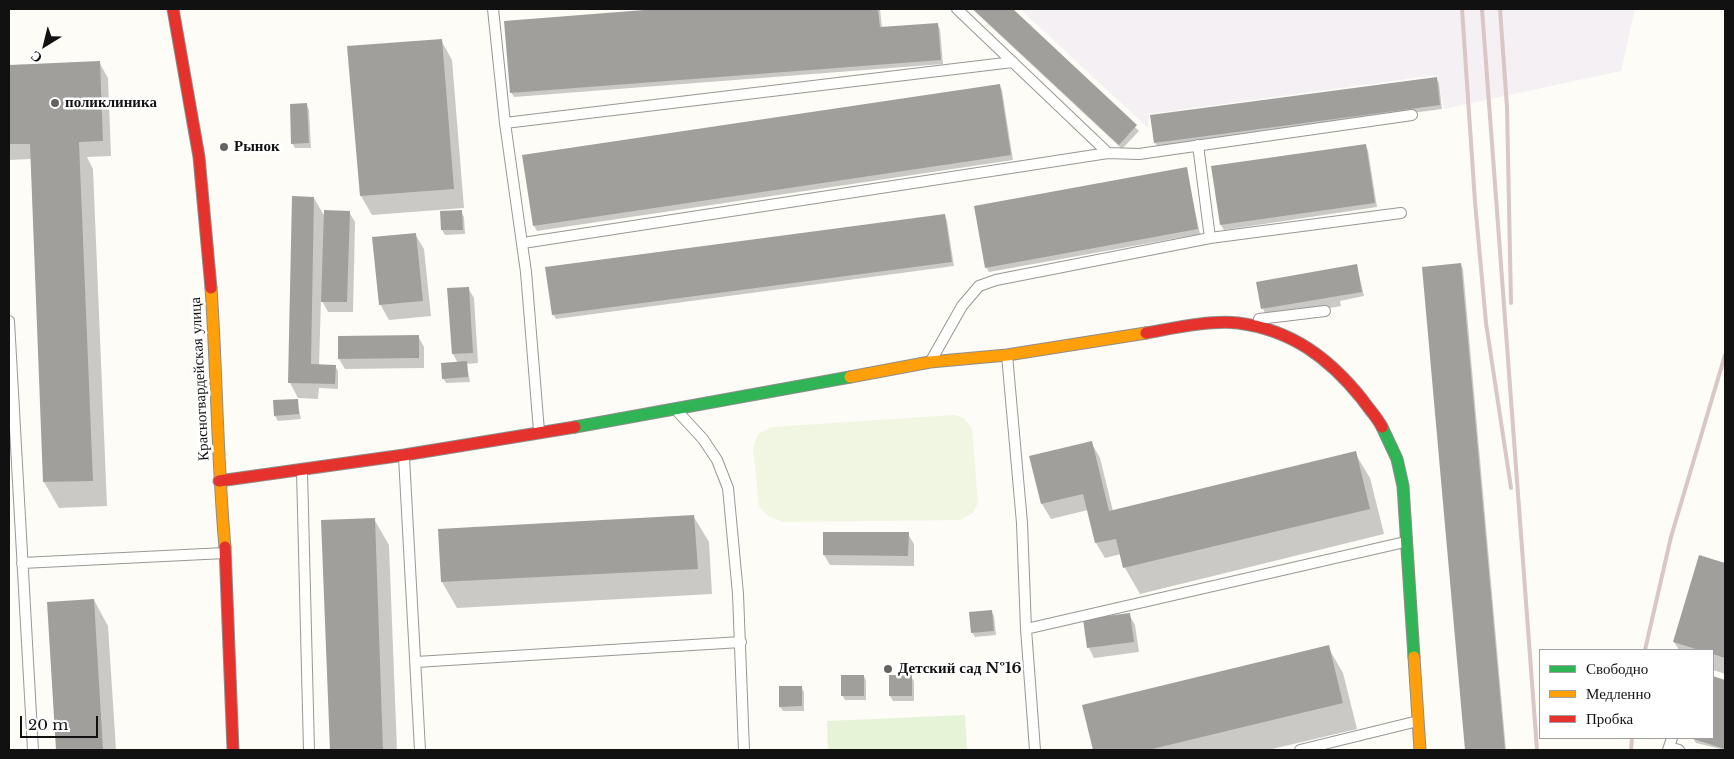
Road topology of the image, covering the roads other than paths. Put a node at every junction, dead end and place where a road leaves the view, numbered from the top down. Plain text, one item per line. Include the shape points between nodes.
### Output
1 (173, 9) edge
2 (493, 9) edge
3 (957, 9) edge
4 (1014, 62) junction
5 (1412, 115) dead end
6 (505, 123) junction
7 (1198, 145) junction
8 (1108, 153) junction
9 (1401, 212) dead end
10 (1210, 238) junction
11 (523, 243) junction
12 (1325, 311) dead end
13 (9, 321) edge
14 (1237, 323) junction
15 (1008, 355) junction
16 (930, 362) junction
17 (11, 398) edge
18 (676, 410) junction
19 (539, 431) junction
20 (404, 455) junction
21 (302, 470) junction
22 (219, 481) junction
23 (1407, 541) junction
24 (226, 552) junction
25 (22, 563) junction
26 (1026, 629) junction
27 (741, 642) junction
28 (416, 662) junction
29 (1418, 720) junction
30 (33, 750) edge
31 (233, 750) edge
32 (309, 750) edge
33 (420, 750) edge
34 (744, 750) edge
35 (1035, 750) edge
36 (1300, 750) edge
37 (1420, 750) edge

1 - 22 street, Красногвардейская улица via 199,157 209,259
2 - 6 lane
3 - 4 lane
4 - 6 lane
4 - 8 lane
5 - 7 lane
6 - 11 lane
7 - 8 lane via 1139,154
7 - 10 lane
8 - 11 lane
9 - 10 lane
10 - 16 lane via 979,286 962,306
11 - 19 lane
12 - 14 lane
13 - 17 lane
14 - 15 street via 1187,326
14 - 23 street via 1280,332 1312,350 1341,373 1376,417 1397,459 1403,486
15 - 16 street
15 - 26 lane via 1022,524
16 - 18 street
17 - 25 lane
18 - 19 street
18 - 27 lane via 717,460 728,488
19 - 20 street
20 - 21 street
20 - 28 lane
21 - 22 street
21 - 32 lane
22 - 24 street, Красногвардейская улица
23 - 26 lane
23 - 29 street
24 - 25 lane
24 - 31 street, Красногвардейская улица
25 - 30 lane
26 - 35 lane
27 - 28 lane
27 - 34 lane
28 - 33 lane
29 - 36 lane
29 - 37 street

